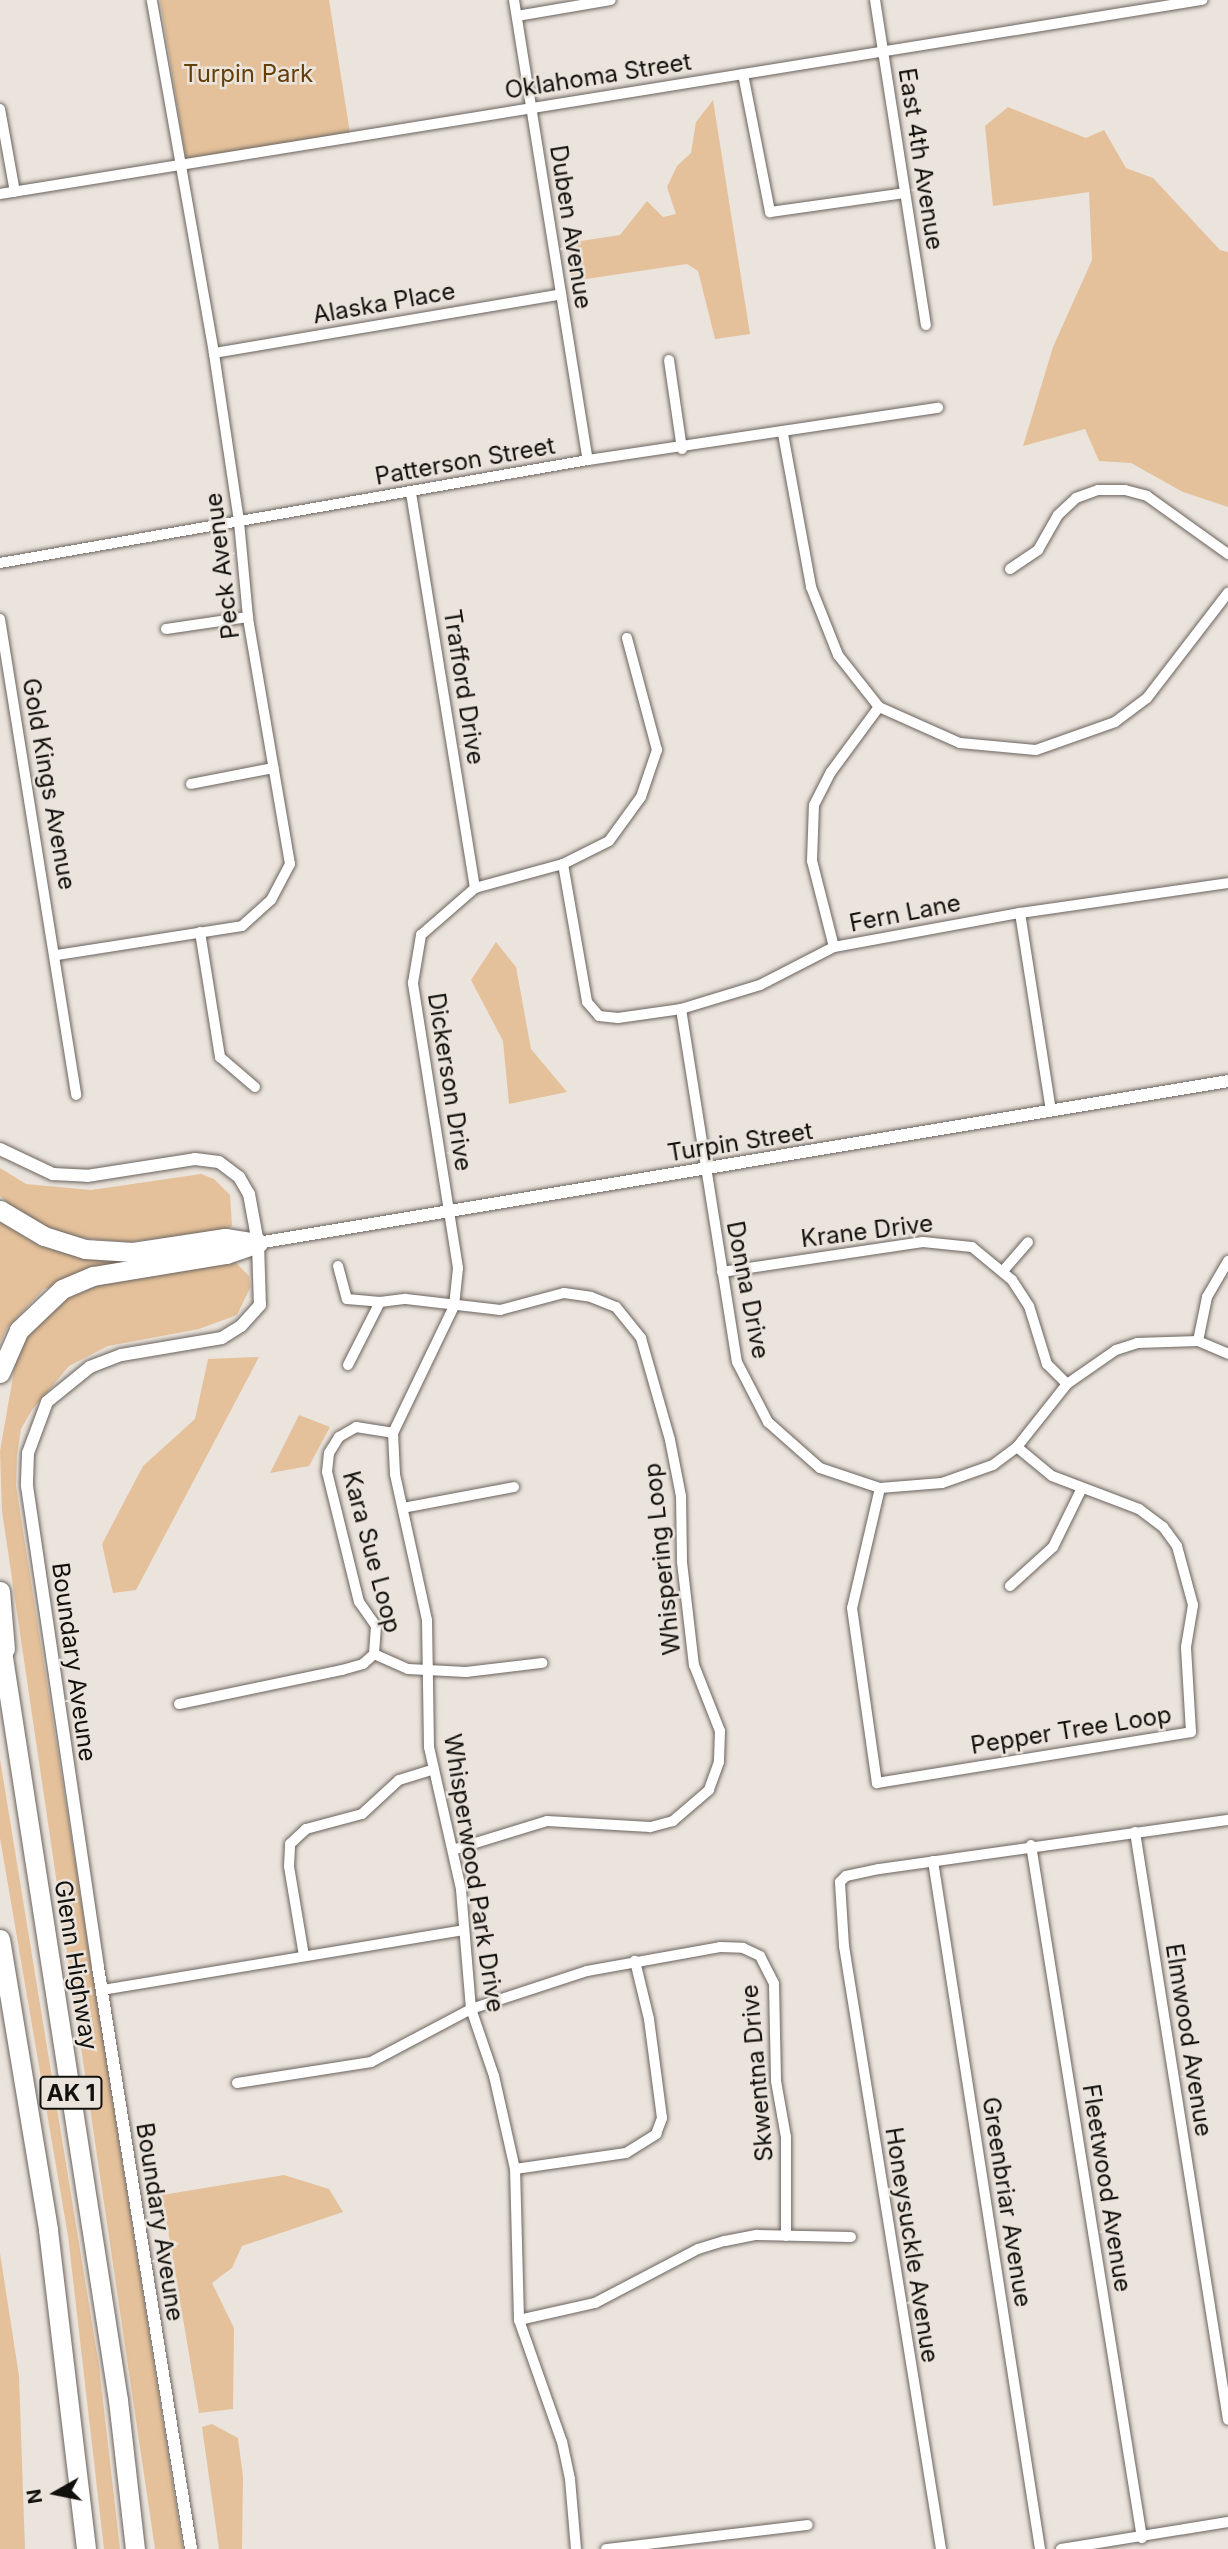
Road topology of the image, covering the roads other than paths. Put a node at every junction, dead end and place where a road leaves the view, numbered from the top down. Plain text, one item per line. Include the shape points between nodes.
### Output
1 (152, 0) edge
2 (514, 0) edge
3 (611, 0) edge
4 (875, 0) edge
5 (1202, 0) edge
6 (517, 16) junction
7 (883, 52) junction
8 (743, 74) junction
9 (0, 109) edge
10 (531, 109) junction
11 (178, 166) junction
12 (15, 192) junction
13 (905, 193) junction
14 (0, 194) edge
15 (561, 294) junction
16 (926, 326) dead end
17 (214, 353) junction
18 (669, 360) dead end
19 (938, 408) dead end
20 (783, 434) junction
21 (682, 449) junction
22 (588, 460) junction
23 (411, 493) junction
24 (239, 522) junction
25 (1228, 554) edge
26 (0, 563) edge
27 (1010, 569) dead end
28 (1228, 593) edge
29 (248, 617) junction
30 (0, 619) edge
31 (166, 629) dead end
32 (626, 638) dead end
33 (879, 707) junction
34 (273, 768) junction
35 (191, 784) dead end
36 (563, 864) junction
37 (1228, 883) edge
38 (475, 888) junction
39 (1020, 913) junction
40 (200, 932) junction
41 (834, 947) junction
42 (57, 956) junction
43 (681, 1009) junction
44 (1228, 1081) edge
45 (255, 1087) dead end
46 (76, 1095) dead end
47 (1051, 1111) junction
48 (0, 1149) edge
49 (705, 1170) junction
50 (449, 1209) junction
51 (0, 1210) edge
52 (1028, 1242) dead end
53 (258, 1243) junction
54 (1228, 1261) edge
55 (338, 1266) dead end
56 (1003, 1270) junction
57 (722, 1272) junction
58 (380, 1302) junction
59 (454, 1307) junction
60 (1198, 1341) junction
61 (1228, 1354) edge
62 (348, 1365) dead end
63 (0, 1373) edge
64 (1067, 1384) junction
65 (393, 1433) junction
66 (1017, 1447) junction
67 (514, 1487) dead end
68 (880, 1488) junction
69 (1082, 1488) junction
70 (403, 1508) junction
71 (1010, 1586) dead end
72 (0, 1591) edge
73 (0, 1638) edge
74 (374, 1654) junction
75 (542, 1663) dead end
76 (430, 1670) junction
77 (10, 1695) junction
78 (179, 1704) dead end
79 (432, 1770) junction
80 (1228, 1820) edge
81 (1135, 1832) junction
82 (1031, 1845) junction
83 (453, 1850) junction
84 (933, 1860) junction
85 (463, 1930) junction
86 (0, 1939) edge
87 (304, 1956) junction
88 (635, 1961) junction
89 (102, 1990) junction
90 (471, 2009) junction
91 (237, 2083) dead end
92 (515, 2169) junction
93 (786, 2236) junction
94 (851, 2237) dead end
95 (519, 2320) junction
96 (1228, 2420) edge
97 (1228, 2522) edge
98 (808, 2525) dead end
99 (1142, 2538) junction
100 (84, 2549) edge
101 (135, 2549) edge
102 (191, 2549) edge
103 (576, 2549) edge
104 (606, 2549) edge
105 (942, 2549) edge
106 (1040, 2549) edge
107 (1061, 2549) edge

1 - 11 street, Peck Avenue
2 - 6 street, Duben Avenue
3 - 6 street
4 - 7 street, East 4th Avenue
5 - 7 street, Oklahoma Street
6 - 10 street, Duben Avenue
7 - 8 street, Oklahoma Street
7 - 13 street, East 4th Avenue
8 - 10 street, Oklahoma Street
8 - 13 street via 771,212
9 - 12 street
10 - 11 street, Oklahoma Street
10 - 15 street, Duben Avenue
11 - 12 street, Oklahoma Street
11 - 17 street, Peck Avenue
12 - 14 street, Oklahoma Street
13 - 16 street, East 4th Avenue
15 - 17 street, Alaska Place
15 - 22 street, Duben Avenue
17 - 24 street, Peck Avenue
18 - 21 street
19 - 20 street, Patterson Street
20 - 21 street, Patterson Street
20 - 33 street via 811,587 826,631 838,655
21 - 22 street, Patterson Street
22 - 23 street, Patterson Street
23 - 24 street, Patterson Street
23 - 38 street, Trafford Drive
24 - 26 street, Patterson Street
24 - 29 street, Peck Avenue
25 - 27 street via 1147,496 1098,490 1076,498 1058,516 1038,550
28 - 33 street via 1147,698 1115,722 1036,750 960,743
29 - 31 street
29 - 34 street, Peck Avenue
30 - 42 street, Gold Kings Avenue
32 - 36 street, Dickerson Drive via 657,750 641,797 610,841
33 - 41 street via 831,772 814,805 812,861
34 - 35 street
34 - 40 street, Peck Avenue via 290,864 271,900 242,926
36 - 38 street, Dickerson Drive
36 - 43 street, Fern Lane via 587,1002 599,1017
37 - 39 street, Fern Lane
38 - 50 street, Dickerson Drive via 421,935 413,983
39 - 41 street, Fern Lane
39 - 47 street
40 - 42 street, Peck Avenue
40 - 45 street via 220,1057
41 - 43 street, Fern Lane via 760,985
42 - 46 street, Gold Kings Avenue
43 - 49 street, Donna Drive
44 - 47 street, Turpin Street
47 - 49 street, Turpin Street
48 - 53 street, Boundary Aveune via 53,1174 86,1176 195,1158 219,1162 239,1177 249,1194
49 - 50 street, Turpin Street
49 - 57 street, Donna Drive
50 - 53 street, Turpin Street
50 - 59 street, Whisperwood Park Drive via 458,1268
51 - 53 highway via 44,1236 85,1249 133,1252 225,1238
52 - 56 street
53 - 63 highway via 226,1254 93,1276 62,1289 19,1330
53 - 89 street, Boundary Aveune via 260,1305 242,1326 222,1338 121,1355 90,1367 47,1402 28,1453 27,1486
54 - 60 street via 1207,1297
55 - 58 street, Whispering Loop via 347,1299
56 - 57 street, Krane Drive via 971,1247 949,1242
56 - 64 street, Krane Drive via 1029,1306 1047,1364
57 - 68 street, Donna Drive via 737,1362 768,1422 820,1468
58 - 59 street, Whispering Loop via 406,1298
58 - 62 street
59 - 65 street, Whisperwood Park Drive
59 - 83 street, Whispering Loop via 500,1310 564,1293 591,1297 616,1307 641,1338 681,1496 682,1562 694,1665 720,1731 719,1762 709,1790 673,1821 650,1827 547,1821
60 - 61 street, Donna Drive
60 - 64 street, Donna Drive via 1137,1343 1091,1363
64 - 66 street, Donna Drive
65 - 70 street, Whisperwood Park Drive
65 - 74 street, Kara Sue Loop via 364,1427 339,1437 329,1453 327,1472 359,1602 376,1626
66 - 68 street, Donna Drive via 993,1465 942,1483
66 - 69 street, Pepper Tree Loop via 1052,1476
67 - 70 street
68 - 69 street, Pepper Tree Loop via 852,1608 877,1783 1191,1732 1186,1647 1193,1605 1177,1545 1139,1508
69 - 71 street via 1053,1547
70 - 76 street, Whisperwood Park Drive via 423,1590
72 - 77 highway
73 - 77 highway, Glenn Highway / AK 1
74 - 76 street via 408,1669
74 - 78 street via 363,1664 342,1670
75 - 76 street via 505,1671
76 - 79 street, Whisperwood Park Drive
77 - 101 highway, Glenn Highway / AK 1 via 118,2400
79 - 83 street, Whisperwood Park Drive
79 - 87 street via 399,1780 362,1814 306,1829 290,1844 289,1866
80 - 81 street, Honeysuckle Avenue
81 - 82 street, Honeysuckle Avenue
81 - 96 street, Elmwood Avenue
82 - 84 street, Honeysuckle Avenue
82 - 99 street, Fleetwood Avenue
83 - 85 street, Whisperwood Park Drive
84 - 105 street, Honeysuckle Avenue via 846,1877 839,1889 844,1947
84 - 106 street, Greenbriar Avenue
85 - 87 street
85 - 90 street, Whisperwood Park Drive
86 - 100 highway, AK 1 via 48,2230
87 - 89 street
88 - 90 street, Skwentna Drive via 587,1971
88 - 92 street via 649,2019 662,2118 656,2133 626,2153
88 - 93 street, Skwentna Drive via 720,1947 743,1948 760,1956 767,1968 774,1984 776,2081 786,2137
89 - 102 street, Boundary Aveune
90 - 91 street, Skwentna Drive via 371,2062
90 - 92 street, Whisperwood Park Drive via 494,2076
92 - 95 street, Whisperwood Park Drive
93 - 94 street
93 - 95 street via 757,2235 698,2249 595,2303
95 - 103 street, Whisperwood Park Drive via 562,2442
97 - 99 street
98 - 104 street
99 - 107 street

